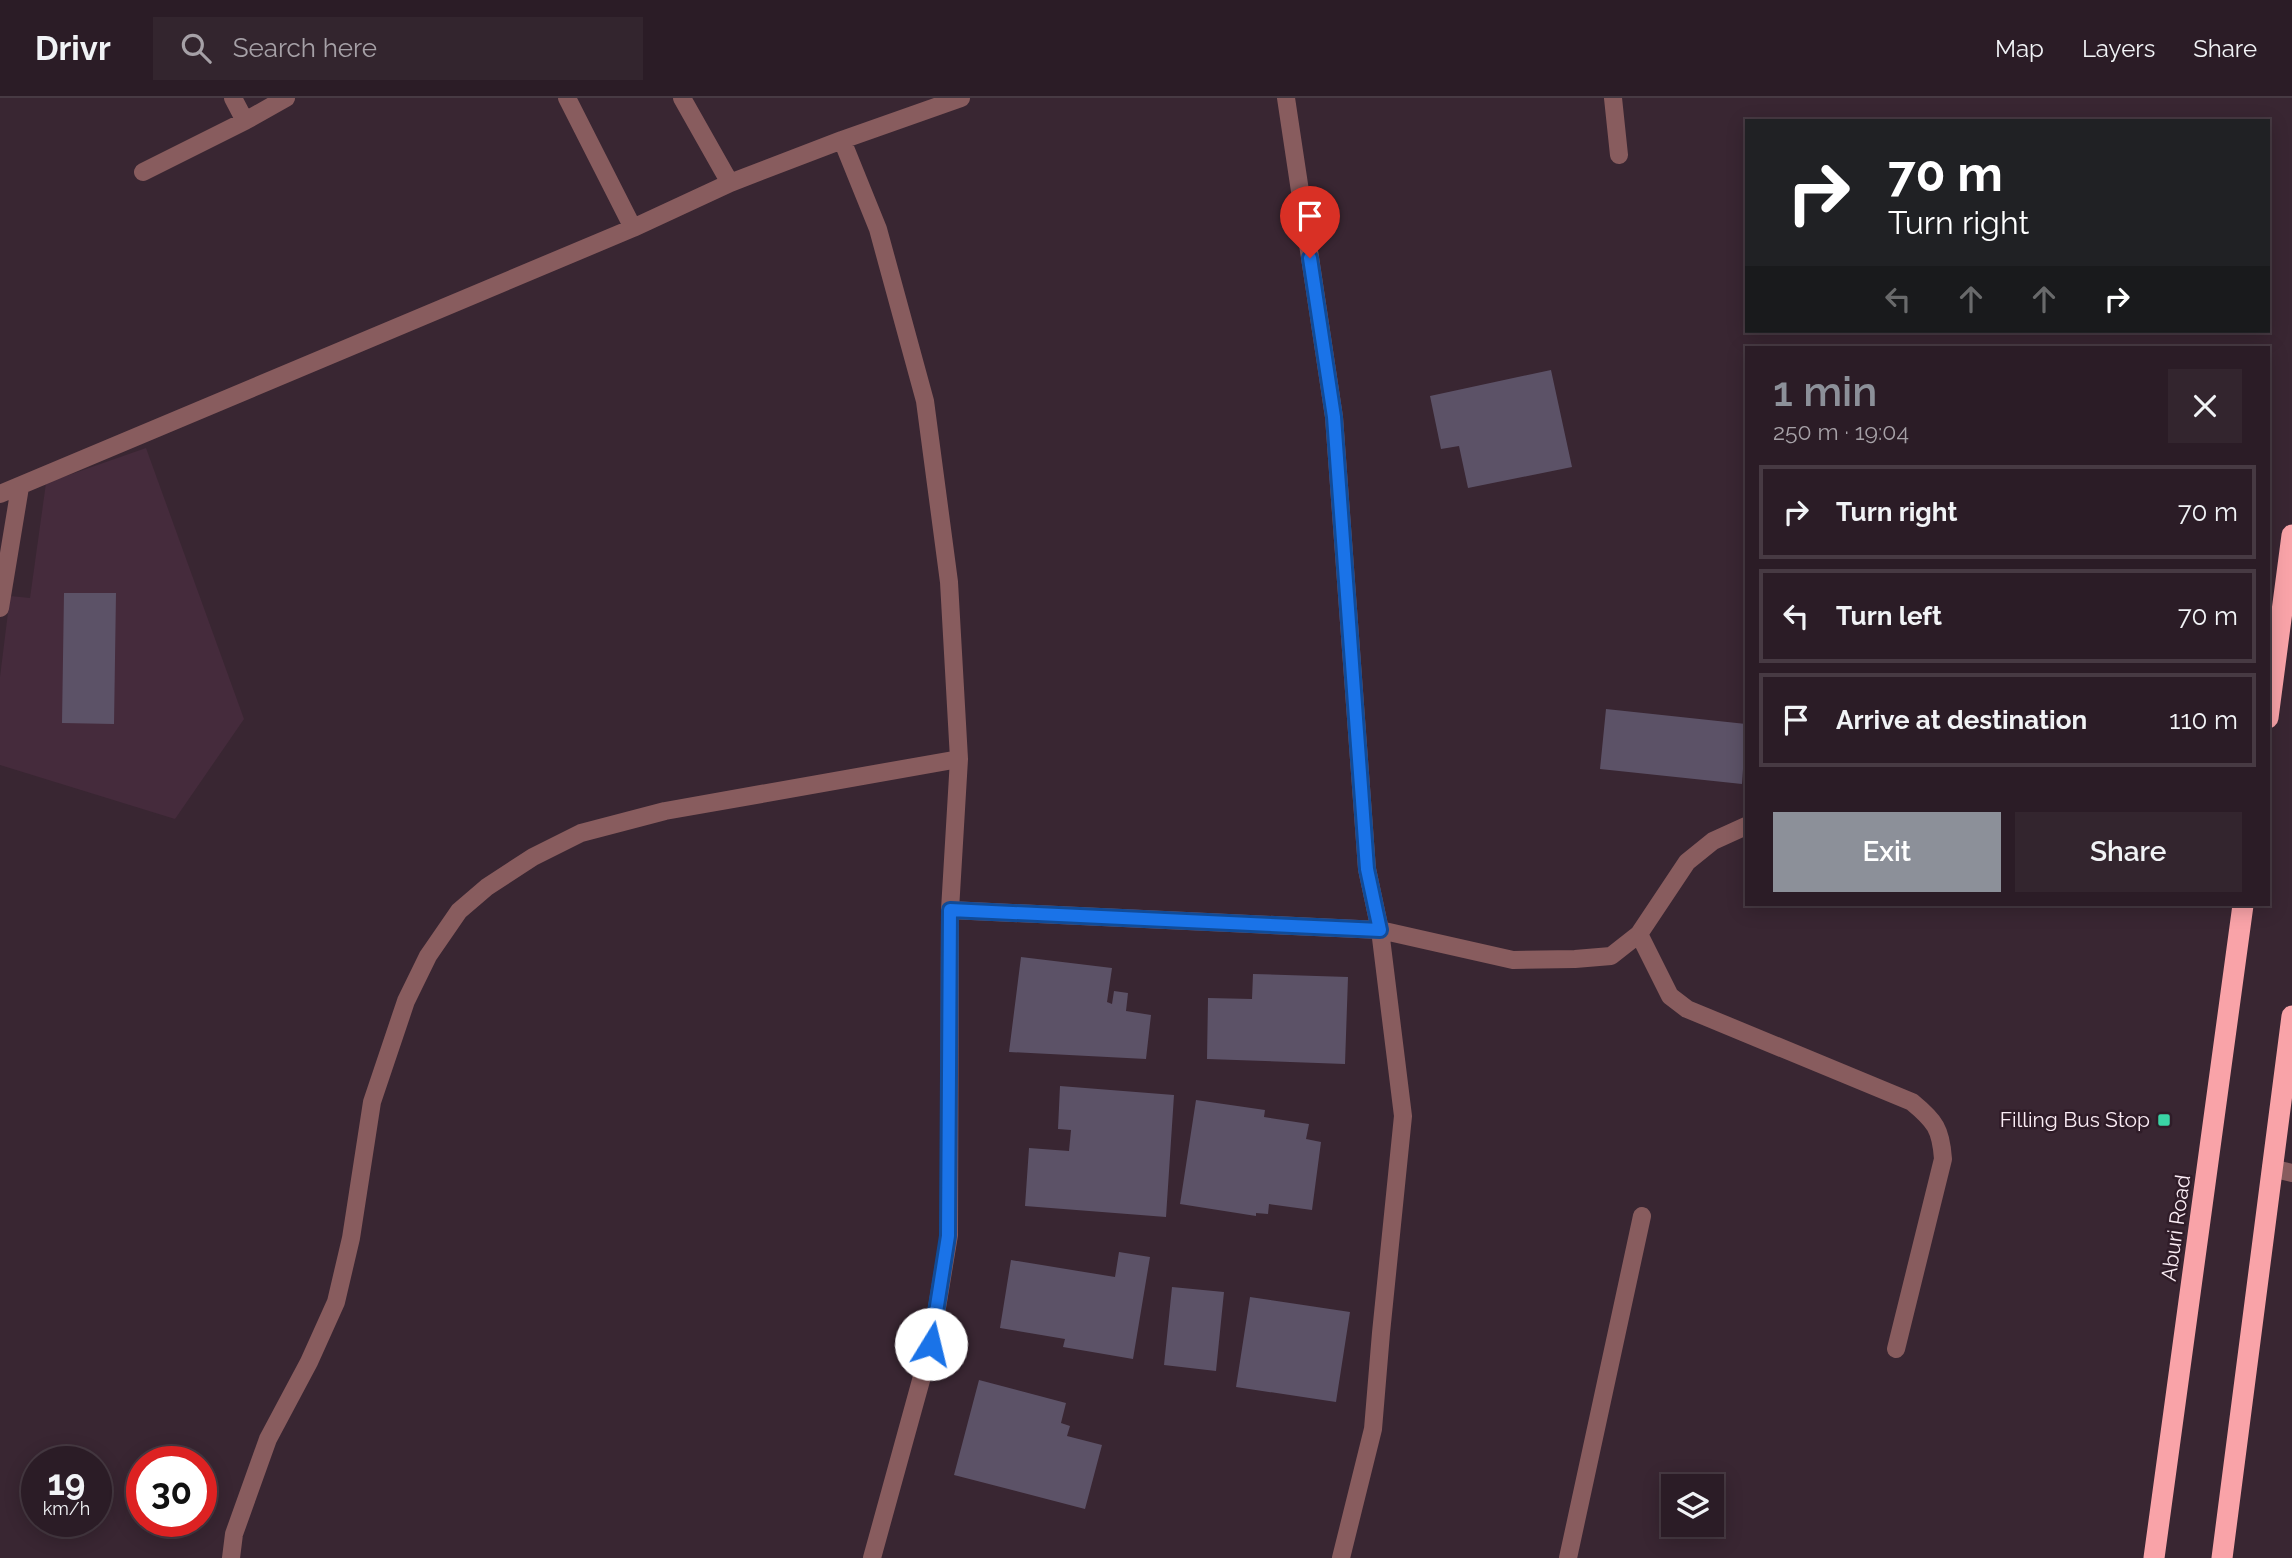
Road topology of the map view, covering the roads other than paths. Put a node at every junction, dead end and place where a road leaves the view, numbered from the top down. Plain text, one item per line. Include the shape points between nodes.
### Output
1 (233, 98) edge
2 (286, 98) edge
3 (567, 98) edge
4 (682, 98) edge
5 (961, 98) edge
6 (1286, 98) edge
7 (1613, 98) edge
8 (245, 121) junction
9 (842, 140) junction
10 (1619, 155) dead end
11 (143, 172) dead end
12 (730, 183) junction
13 (633, 228) junction
14 (20, 486) junction
15 (0, 494) edge
16 (2292, 535) edge
17 (0, 608) edge
18 (2270, 703) edge
19 (959, 759) junction
20 (1745, 826) edge
21 (2244, 906) edge
22 (950, 910) junction
23 (1380, 930) junction
24 (1639, 934) junction
25 (2292, 1016) edge
26 (2282, 1171) edge
27 (1642, 1216) dead end
28 (1896, 1349) dead end
29 (231, 1558) edge
30 (872, 1558) edge
31 (1342, 1558) edge
32 (1568, 1558) edge
33 (2154, 1558) edge
34 (2222, 1558) edge

1 - 8 street
2 - 8 street
3 - 13 street
4 - 12 street
5 - 9 street
6 - 23 street via 1334,417 1367,869
7 - 10 street
8 - 11 street
9 - 12 street
9 - 19 street via 878,229 925,401 949,582
12 - 13 street
13 - 14 street
14 - 15 street
14 - 17 street
16 - 18 highway
19 - 22 street
19 - 29 street via 665,811 581,833 522,864 459,911 428,956 406,1002 372,1102 336,1302 268,1438 234,1534
20 - 24 street via 1713,841 1687,862
21 - 33 highway, Aburi Road
22 - 23 street
22 - 30 street via 948,1236 931,1344
23 - 24 street via 1513,960 1611,956
23 - 31 street via 1403,1116 1373,1429
24 - 28 street via 1670,996 1687,1009 1912,1102 1930,1117 1941,1139 1942,1159
25 - 26 highway
26 - 34 highway
27 - 32 street

